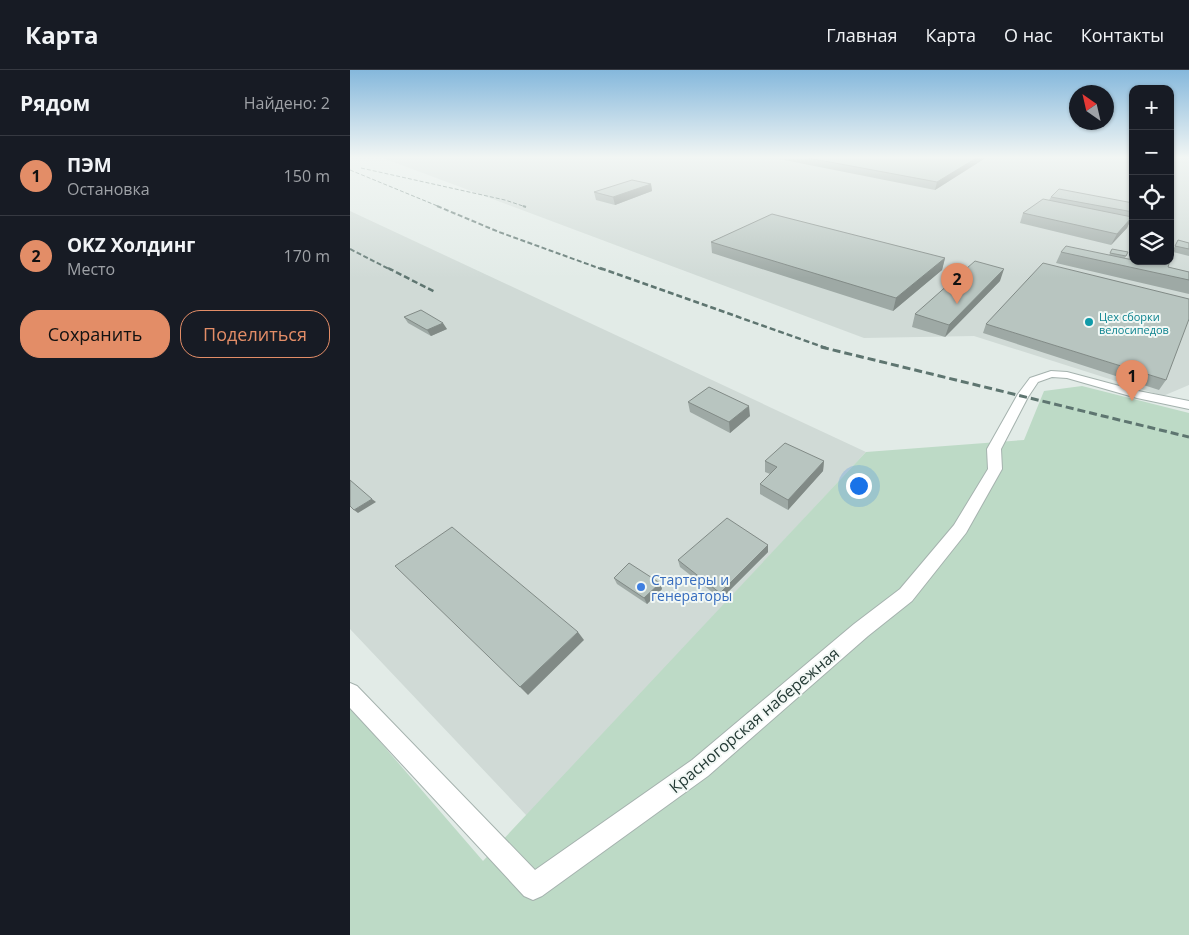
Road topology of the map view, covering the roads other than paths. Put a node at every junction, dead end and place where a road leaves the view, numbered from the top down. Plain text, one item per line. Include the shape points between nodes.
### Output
1 (1189, 405) edge
2 (350, 693) edge

1 - 2 street, Краcногорская набережная via 1067,375 1051,374 1034,380 994,449 995,469 960,529 906,595 700,768 533,887

